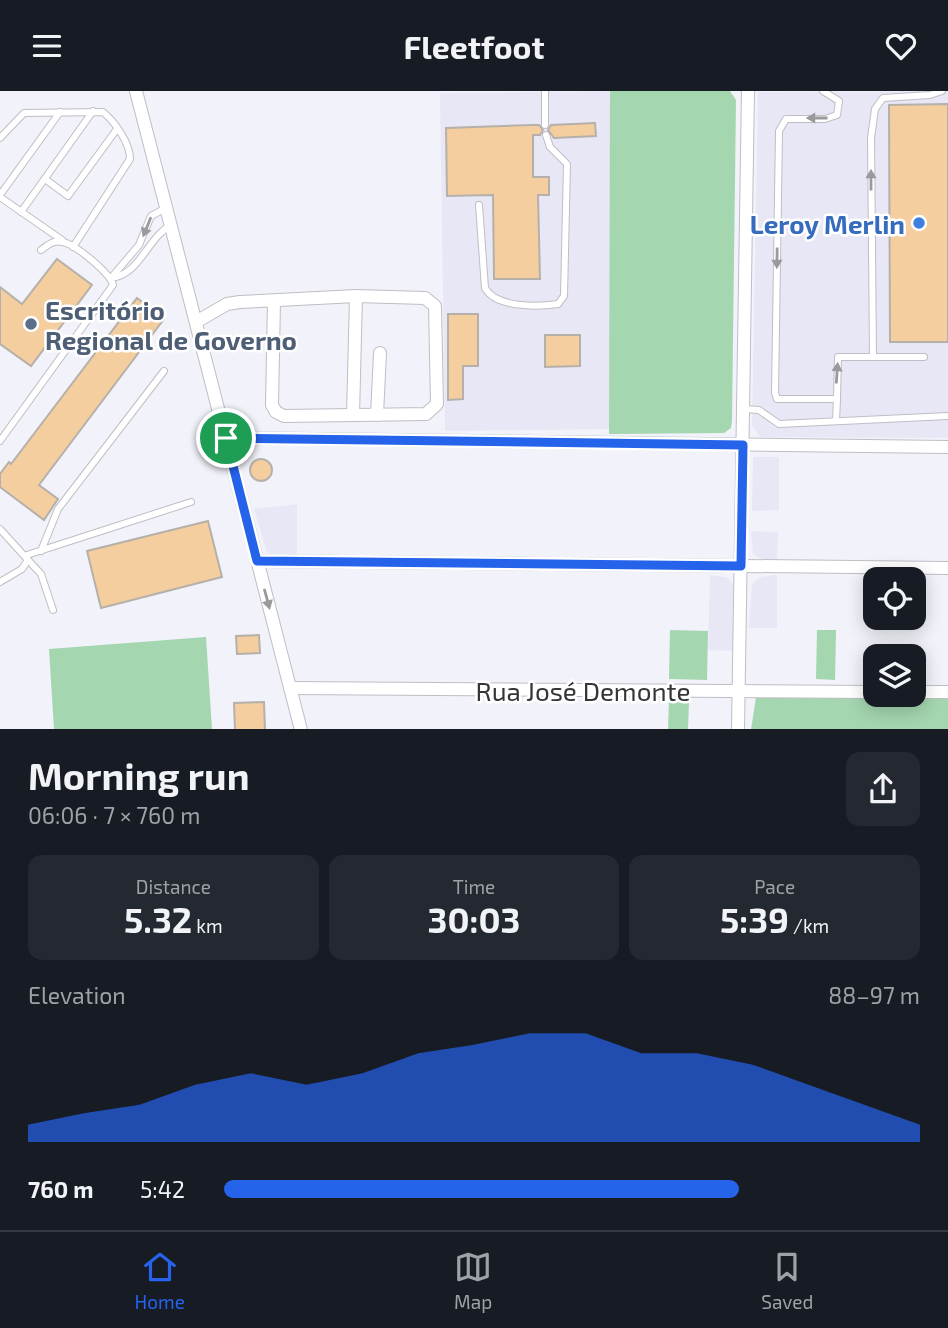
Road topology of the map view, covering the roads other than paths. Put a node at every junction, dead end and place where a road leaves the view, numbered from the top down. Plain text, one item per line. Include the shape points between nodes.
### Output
1 (136, 91) edge
2 (545, 91) edge
3 (748, 91) edge
4 (823, 91) edge
5 (942, 91) edge
6 (93, 111) junction
7 (60, 112) junction
8 (545, 125) dead end
9 (117, 129) junction
10 (545, 135) dead end
11 (0, 138) edge
12 (45, 179) junction
13 (0, 196) edge
14 (478, 205) dead end
15 (166, 208) junction
16 (21, 212) junction
17 (170, 225) junction
18 (64, 241) junction
19 (73, 247) junction
20 (41, 250) dead end
21 (111, 278) junction
22 (356, 296) junction
23 (274, 301) junction
24 (196, 322) junction
25 (380, 353) dead end
26 (873, 357) junction
27 (924, 357) dead end
28 (164, 371) dead end
29 (837, 399) junction
30 (743, 409) junction
31 (353, 415) junction
32 (377, 415) junction
33 (948, 416) edge
34 (835, 421) junction
35 (226, 438) junction
36 (0, 441) edge
37 (743, 445) junction
38 (948, 447) edge
39 (191, 502) dead end
40 (0, 529) edge
41 (41, 551) junction
42 (27, 558) junction
43 (257, 561) junction
44 (741, 566) junction
45 (948, 568) edge
46 (0, 581) edge
47 (53, 610) dead end
48 (290, 688) junction
49 (739, 691) junction
50 (863, 692) edge
51 (926, 692) edge
52 (948, 692) edge
53 (301, 729) edge
54 (738, 729) edge

1 - 15 street
2 - 8 lane
3 - 30 street
4 -> 29 lane via 839,101 837,115 786,119 779,131 775,393 781,399
26 -> 5 lane via 871,138 875,109 883,98
6 - 7 lane
6 - 9 lane via 103,112
6 - 12 lane
7 - 11 lane via 24,113
7 - 13 lane
9 - 12 lane via 68,196
9 - 19 lane via 130,159
10 - 14 lane via 567,164 564,296 558,304 499,301 489,296
12 - 16 lane
13 - 16 lane
15 - 17 street
15 -> 21 lane via 151,216 139,245
16 - 18 lane
17 - 21 lane via 125,275
17 - 24 street
18 - 19 lane
18 - 20 lane via 51,242
19 - 21 lane
21 - 36 lane via 113,285 104,302
22 - 23 street
22 - 31 street
22 - 32 street via 425,297 435,306 437,404 426,414
23 - 24 street via 227,304
23 - 31 street via 272,405 276,412 284,417
24 - 35 street
25 - 32 street
26 - 27 lane
29 -> 26 lane via 838,357
28 - 41 lane via 58,509
29 - 34 lane
30 - 34 lane via 759,410 779,424
30 - 37 street
31 - 32 street
33 - 34 lane
35 - 37 street
35 - 43 street
37 - 38 street
37 - 44 street
39 - 41 lane
40 - 42 lane
41 - 42 lane
42 - 46 lane via 22,569
42 - 47 lane via 41,574
43 - 44 street
43 -> 48 street
44 - 45 street
44 - 49 street
48 - 49 street, Rua José Demonte
48 - 53 street
49 - 50 street, Rua José Demonte
49 - 54 street
51 - 52 street

